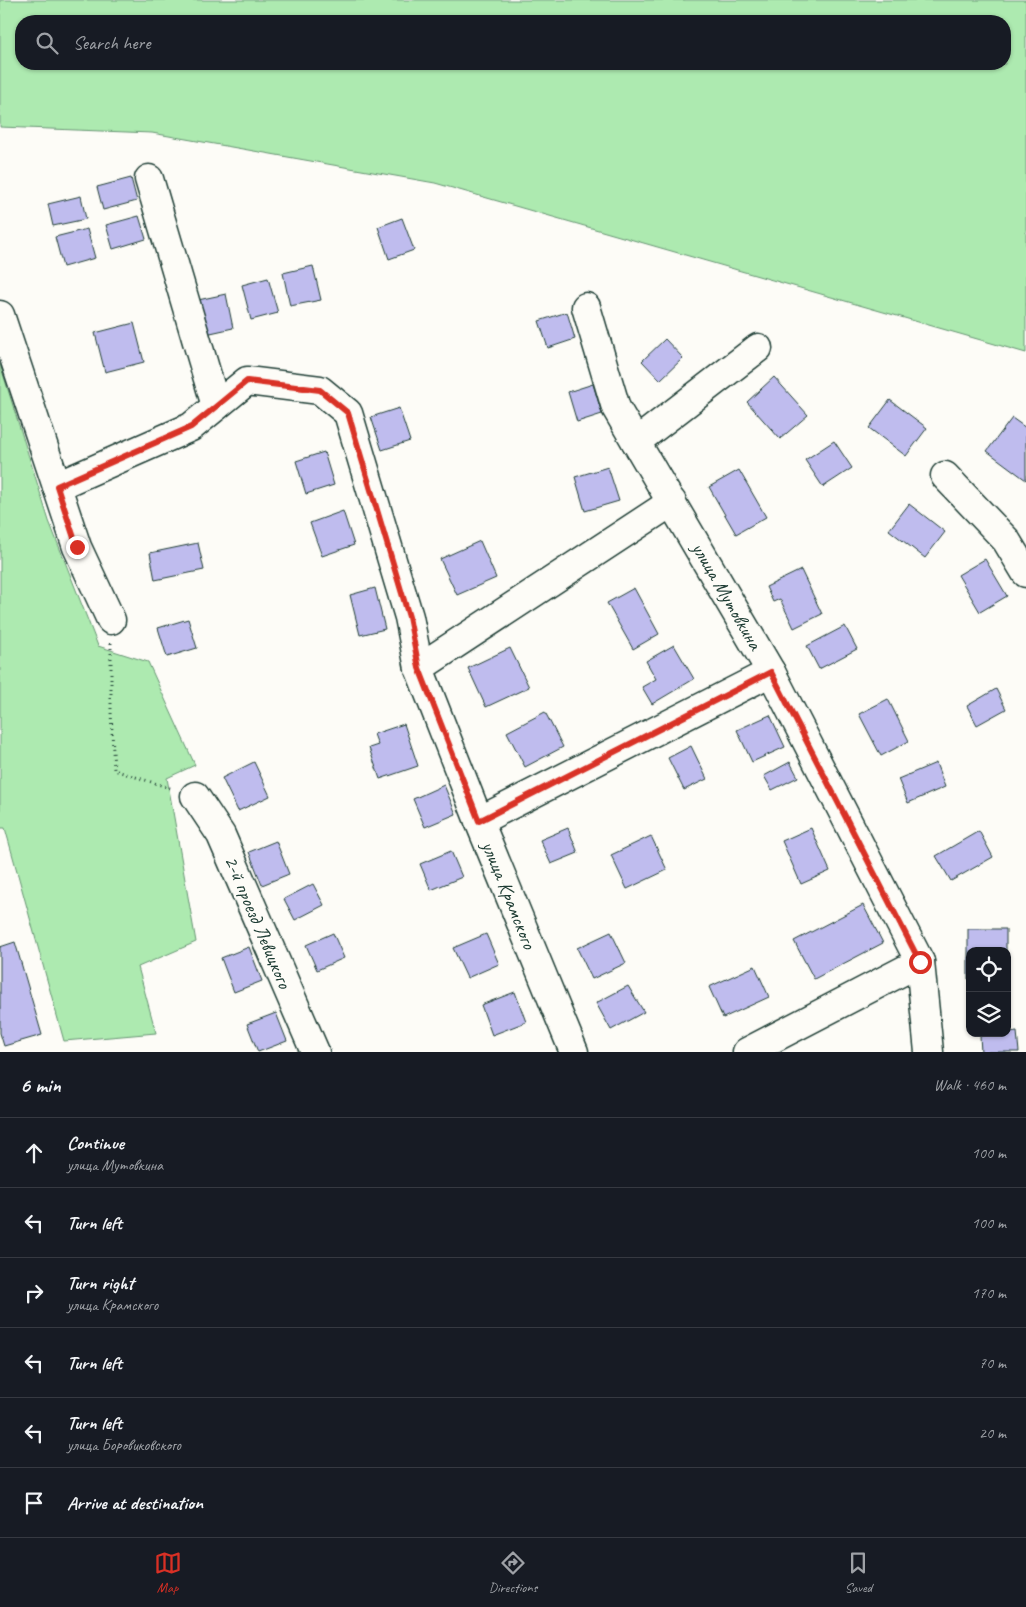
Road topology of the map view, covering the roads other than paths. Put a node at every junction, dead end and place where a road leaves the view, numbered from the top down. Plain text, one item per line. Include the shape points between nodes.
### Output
1 (149, 179) dead end
2 (586, 307) dead end
3 (0, 315) edge
4 (758, 348) dead end
5 (216, 406) junction
6 (636, 442) junction
7 (945, 476) dead end
8 (57, 486) junction
9 (672, 502) junction
10 (1026, 572) edge
11 (111, 620) road end
12 (419, 668) junction
13 (771, 672) junction
14 (195, 796) road end
15 (479, 821) junction
16 (920, 962) junction
17 (315, 1052) edge
18 (574, 1052) edge
19 (747, 1052) edge
20 (929, 1052) edge

1 - 5 street
2 - 6 street, улица Мутовкина via 616,408
3 - 8 street
4 - 6 street
5 - 8 street via 191,427
5 - 12 street, улица Крамского via 247,381 320,390 348,413 409,617
6 - 9 street, улица Мутовкина
7 - 10 street via 1006,540
8 - 11 street via 77,547
9 - 12 street
9 - 13 street, улица Мутовкина
12 - 15 street, улица Крамского
13 - 15 street
13 - 16 street, улица Мутовкина
14 - 17 street, 2-й проезд Левицкого via 221,835
15 - 18 street, улица Крамского
16 - 19 street
16 - 20 street, улица Мутовкина

